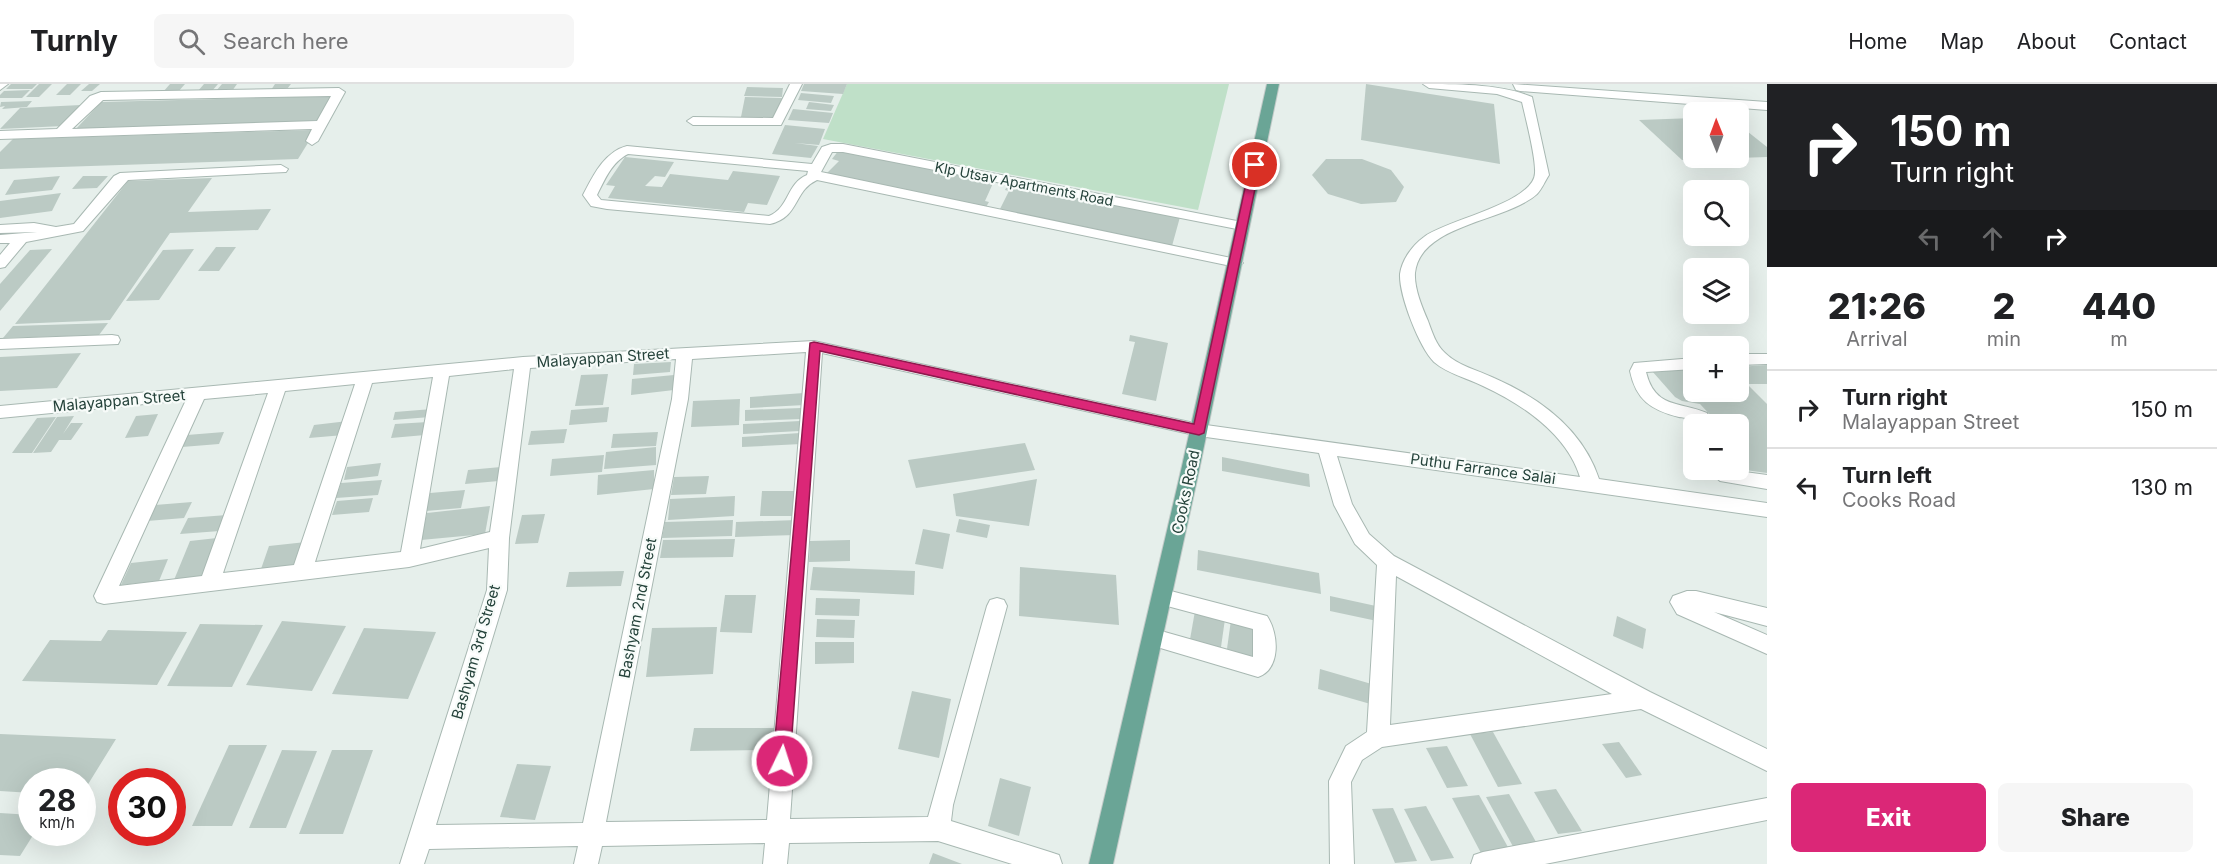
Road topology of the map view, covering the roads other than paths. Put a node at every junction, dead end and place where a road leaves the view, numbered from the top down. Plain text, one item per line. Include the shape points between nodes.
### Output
1 (796, 84) edge
2 (1273, 84) edge
3 (1429, 84) edge
4 (1506, 84) edge
5 (1520, 88) edge
6 (1767, 106) edge
7 (693, 121) dead end
8 (322, 125) junction
9 (60, 134) junction
10 (0, 135) edge
11 (312, 141) dead end
12 (281, 169) dead end
13 (816, 172) junction
14 (1242, 226) junction
15 (0, 229) edge
16 (56, 231) junction
17 (22, 238) junction
18 (0, 239) edge
19 (1236, 263) junction
20 (0, 264) edge
21 (112, 340) dead end
22 (0, 344) edge
23 (814, 346) junction
24 (685, 352) junction
25 (1767, 359) edge
26 (1749, 360) edge
27 (523, 363) junction
28 (1683, 364) edge
29 (442, 370) junction
30 (366, 377) junction
31 (279, 385) junction
32 (198, 393) junction
33 (0, 412) edge
34 (1694, 414) edge
35 (1199, 430) junction
36 (1326, 447) junction
37 (1749, 479) edge
38 (1767, 482) edge
39 (1592, 485) junction
40 (1767, 510) edge
41 (499, 538) junction
42 (410, 559) junction
43 (1387, 562) junction
44 (302, 571) junction
45 (210, 582) junction
46 (1163, 597) junction
47 (997, 606) dead end
48 (1767, 617) edge
49 (1154, 638) junction
50 (1767, 645) edge
51 (1642, 699) junction
52 (1378, 737) junction
53 (1767, 760) edge
54 (1767, 809) edge
55 (938, 829) junction
56 (777, 830) junction
57 (592, 833) junction
58 (420, 837) junction
59 (412, 864) edge
60 (586, 864) edge
61 (775, 864) edge
62 (1050, 864) edge
63 (1101, 864) edge
64 (1342, 864) edge
65 (1483, 864) edge

1 - 7 street via 777,122
2 - 14 main road, Cooks Road
3 - 5 street
4 - 5 street
5 - 6 street
5 - 39 street via 1528,100 1540,155 1540,183 1522,200 1448,229 1420,245 1407,277 1430,347 1440,358 1533,407 1561,431 1581,456
8 - 9 street
8 - 9 street via 339,92 101,96
8 - 11 street
9 - 10 street
12 - 16 street via 130,174 119,179 78,228
13 - 13 street, Klp Utsav Apartments Road via 627,150 614,158 590,195 596,203 607,205 770,220 786,212 802,182
13 - 14 street, Klp Utsav Apartments Road via 831,148 843,148
13 - 19 street, Klp Utsav Apartments Road
14 - 19 main road, Cooks Road
15 - 16 street via 34,227
16 - 17 street
17 - 18 street
17 - 20 street
19 - 35 main road, Cooks Road
21 - 22 street
23 - 24 street, Malayappan Street
23 - 35 street, Malayappan Street
23 - 56 street
24 - 27 street, Malayappan Street
24 - 57 street, Bashyam 2nd Street via 680,399
25 - 26 street
27 - 29 street, Malayappan Street
27 - 41 street, Bashyam 3rd Street
28 - 34 street via 1640,367 1640,385 1651,401
29 - 30 street, Malayappan Street
29 - 42 street
30 - 31 street, Malayappan Street
30 - 44 street
31 - 32 street, Malayappan Street
31 - 45 street
32 - 33 street, Malayappan Street
32 - 45 street via 104,596
35 - 36 street, Puthu Farrance Salai
35 - 46 main road, Cooks Road
36 - 39 street, Puthu Farrance Salai
36 - 43 street via 1342,505 1362,539
37 - 38 street
39 - 40 street, Puthu Farrance Salai
41 - 42 street
41 - 58 street, Bashyam 3rd Street via 497,590
42 - 44 street
43 - 51 street
43 - 52 street
44 - 45 street
46 - 49 main road, Cooks Road
46 - 49 street via 1260,622 1265,630 1263,664 1258,668
47 - 55 street via 941,805
48 - 50 street via 1696,599 1680,602 1684,608
49 - 63 main road, Cooks Road
51 - 52 street
51 - 53 street
52 - 64 street via 1354,753 1340,782
54 - 65 street
55 - 56 street
55 - 62 street
56 - 57 street
56 - 61 street
57 - 58 street
57 - 60 street, Bashyam 2nd Street
58 - 59 street, Bashyam 3rd Street

